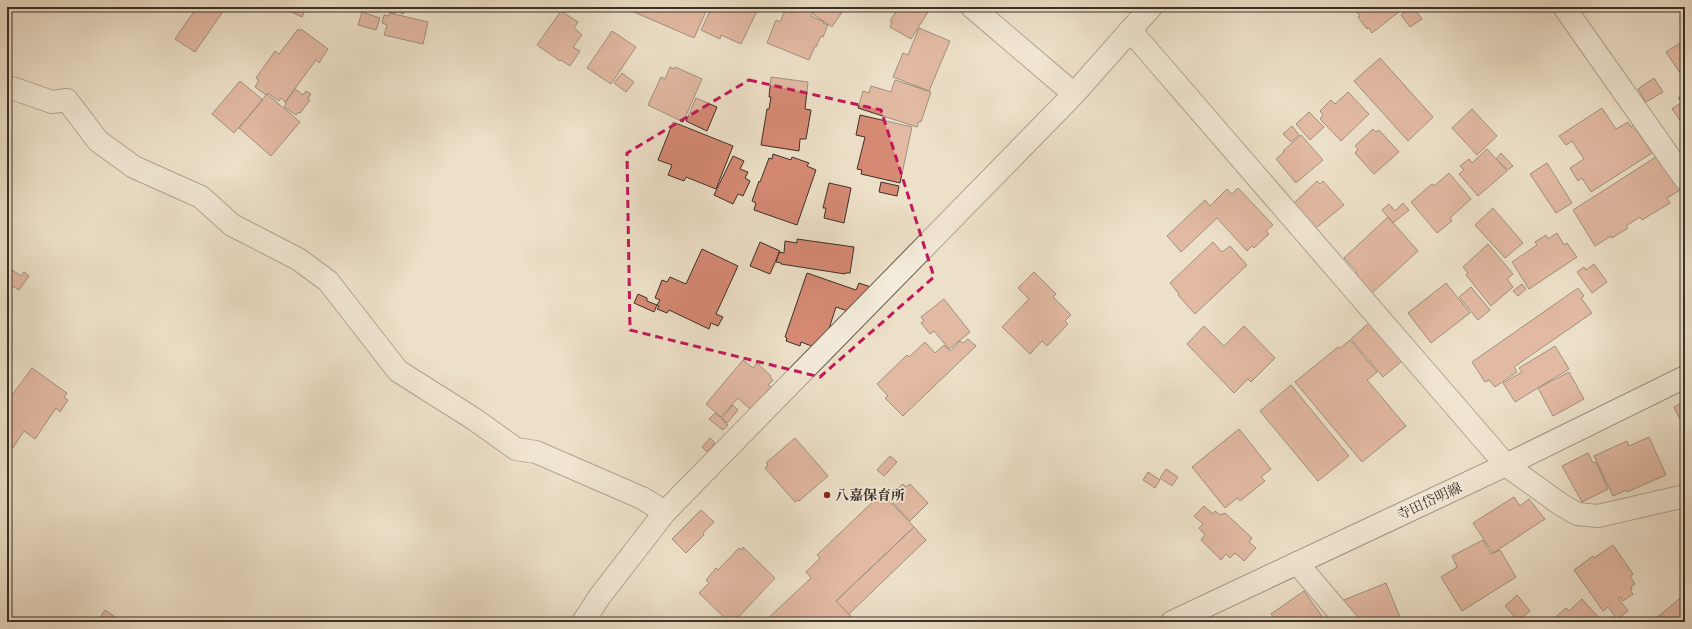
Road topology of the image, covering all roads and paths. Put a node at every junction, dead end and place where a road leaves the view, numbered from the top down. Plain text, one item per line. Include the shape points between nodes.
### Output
1 (972, 7) edge
2 (1151, 7) edge
3 (1564, 7) edge
4 (1130, 30) junction
5 (7, 89) edge
6 (1074, 94) junction
7 (1685, 179) edge
8 (1685, 377) edge
9 (1506, 464) junction
10 (1685, 496) edge
11 (664, 512) junction
12 (1297, 562) junction
13 (583, 622) edge
14 (1172, 622) edge
15 (1347, 622) edge

1 - 6 street
2 - 4 street
3 - 7 street
4 - 6 street
4 - 9 street
5 - 11 street via 12,88 52,102 67,100 98,140 134,167 201,197 232,225 298,259 328,281 398,371 516,449 536,452 642,498
6 - 11 street
8 - 9 street, 寺田岱明線
9 - 10 street via 1577,514 1598,516
9 - 12 street, 寺田岱明線
11 - 13 street
12 - 14 street, 寺田岱明線
12 - 15 street

